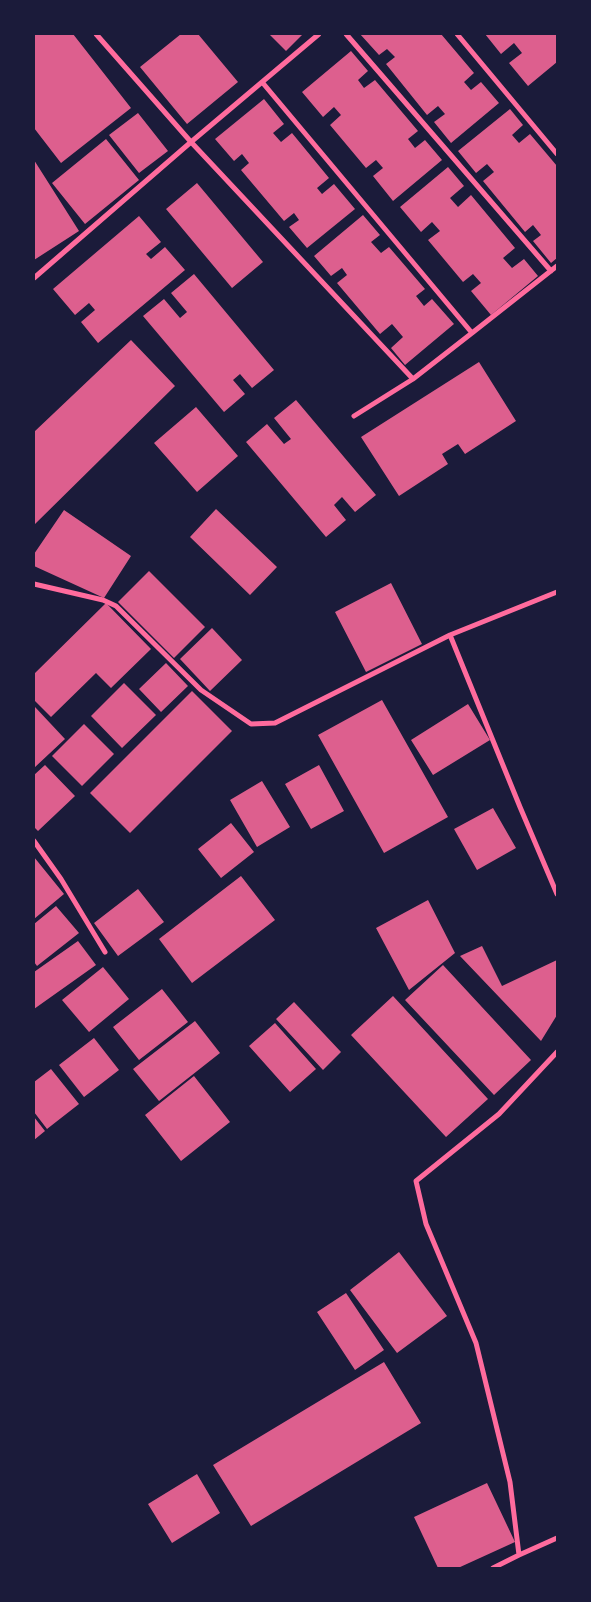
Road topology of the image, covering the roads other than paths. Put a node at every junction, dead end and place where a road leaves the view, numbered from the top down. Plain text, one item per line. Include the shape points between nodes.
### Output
1 (96, 34) edge
2 (319, 34) edge
3 (346, 34) edge
4 (457, 34) edge
5 (262, 82) junction
6 (191, 142) junction
7 (557, 154) edge
8 (557, 266) edge
9 (551, 271) junction
10 (34, 278) edge
11 (472, 333) junction
12 (413, 379) junction
13 (354, 416) dead end
14 (34, 584) edge
15 (557, 592) edge
16 (450, 635) junction
17 (34, 842) edge
18 (557, 894) edge
19 (105, 952) dead end
20 (557, 1052) edge
21 (557, 1538) edge
22 (519, 1555) junction
23 (493, 1568) edge

1 - 6 street
2 - 5 street
3 - 9 street
4 - 7 street
5 - 6 street
5 - 11 street
6 - 10 street
6 - 12 street
8 - 9 street
9 - 11 street
11 - 12 street
12 - 13 street
14 - 16 street via 116,606 201,690 251,724 275,723
15 - 16 street
16 - 18 street
17 - 19 street via 61,879
20 - 22 street via 499,1114 416,1181 426,1224 476,1343 510,1482
21 - 22 street
22 - 23 street

